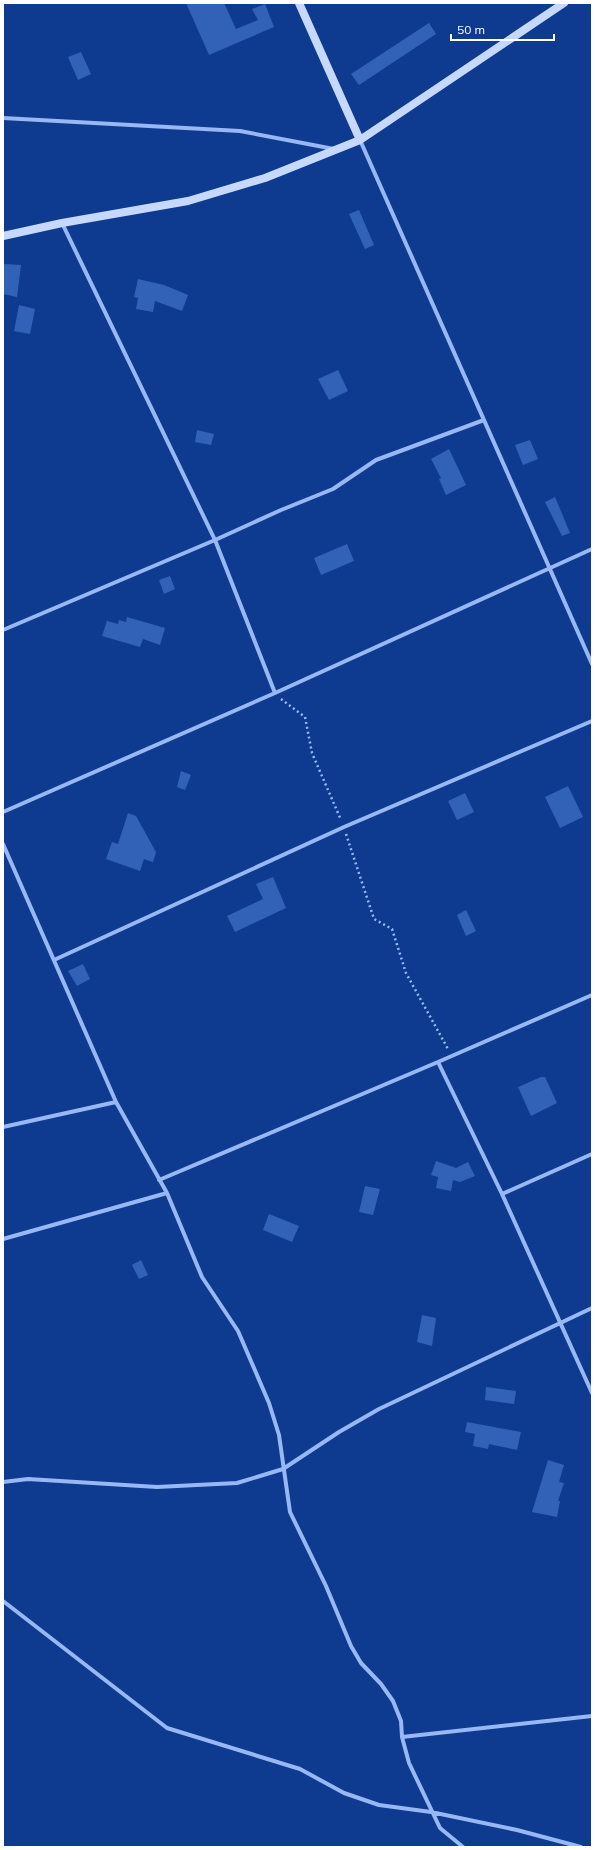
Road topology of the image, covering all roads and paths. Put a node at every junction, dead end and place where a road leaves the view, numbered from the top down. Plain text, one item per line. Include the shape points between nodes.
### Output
1 (299, 3) edge
2 (564, 3) edge
3 (3, 118) edge
4 (360, 140) junction
5 (334, 149) junction
6 (62, 223) junction
7 (3, 236) edge
8 (484, 420) junction
9 (215, 540) junction
10 (592, 549) edge
11 (549, 567) junction
12 (3, 630) edge
13 (592, 664) edge
14 (275, 693) junction
15 (592, 721) edge
16 (3, 812) edge
17 (344, 827) junction
18 (3, 844) edge
19 (54, 960) junction
20 (592, 995) edge
21 (452, 1056) junction
22 (438, 1062) junction
23 (116, 1102) junction
24 (3, 1127) edge
25 (592, 1154) edge
26 (159, 1180) junction
27 (166, 1193) junction
28 (502, 1194) junction
29 (3, 1239) edge
30 (592, 1308) edge
31 (560, 1322) junction
32 (592, 1393) edge
33 (283, 1469) junction
34 (3, 1482) edge
35 (3, 1601) edge
36 (592, 1716) edge
37 (402, 1737) junction
38 (431, 1812) junction
39 (463, 1847) edge
40 (581, 1847) edge

1 - 4 street
2 - 4 street
3 - 5 street via 240,131
4 - 5 street
4 - 8 street
5 - 6 street via 265,178 188,201
6 - 7 street
6 - 9 street
8 - 9 street via 376,460 333,489
8 - 11 street
9 - 12 street
9 - 14 street
10 - 11 street
11 - 13 street
11 - 14 street
14 - 16 street
14 - 17 path via 305,717 312,753
15 - 17 street
17 - 19 street
17 - 21 path via 374,919 392,929 406,973
18 - 19 street
19 - 23 street
20 - 21 street
21 - 22 street
22 - 26 street
22 - 28 street
23 - 24 street
23 - 26 street
25 - 28 street
26 - 27 street
27 - 29 street
27 - 33 street via 202,1277 238,1331 269,1403 279,1435
28 - 31 street
30 - 31 street
31 - 32 street
31 - 33 street via 379,1409 338,1432
33 - 34 street via 237,1483 215,1485 157,1487 28,1479
33 - 37 street via 290,1512 326,1586 350,1646 393,1701 401,1721
35 - 38 street via 167,1728 300,1769 344,1793 379,1805
36 - 37 street
37 - 38 street via 409,1763
38 - 39 street via 440,1828
38 - 40 street via 517,1830

